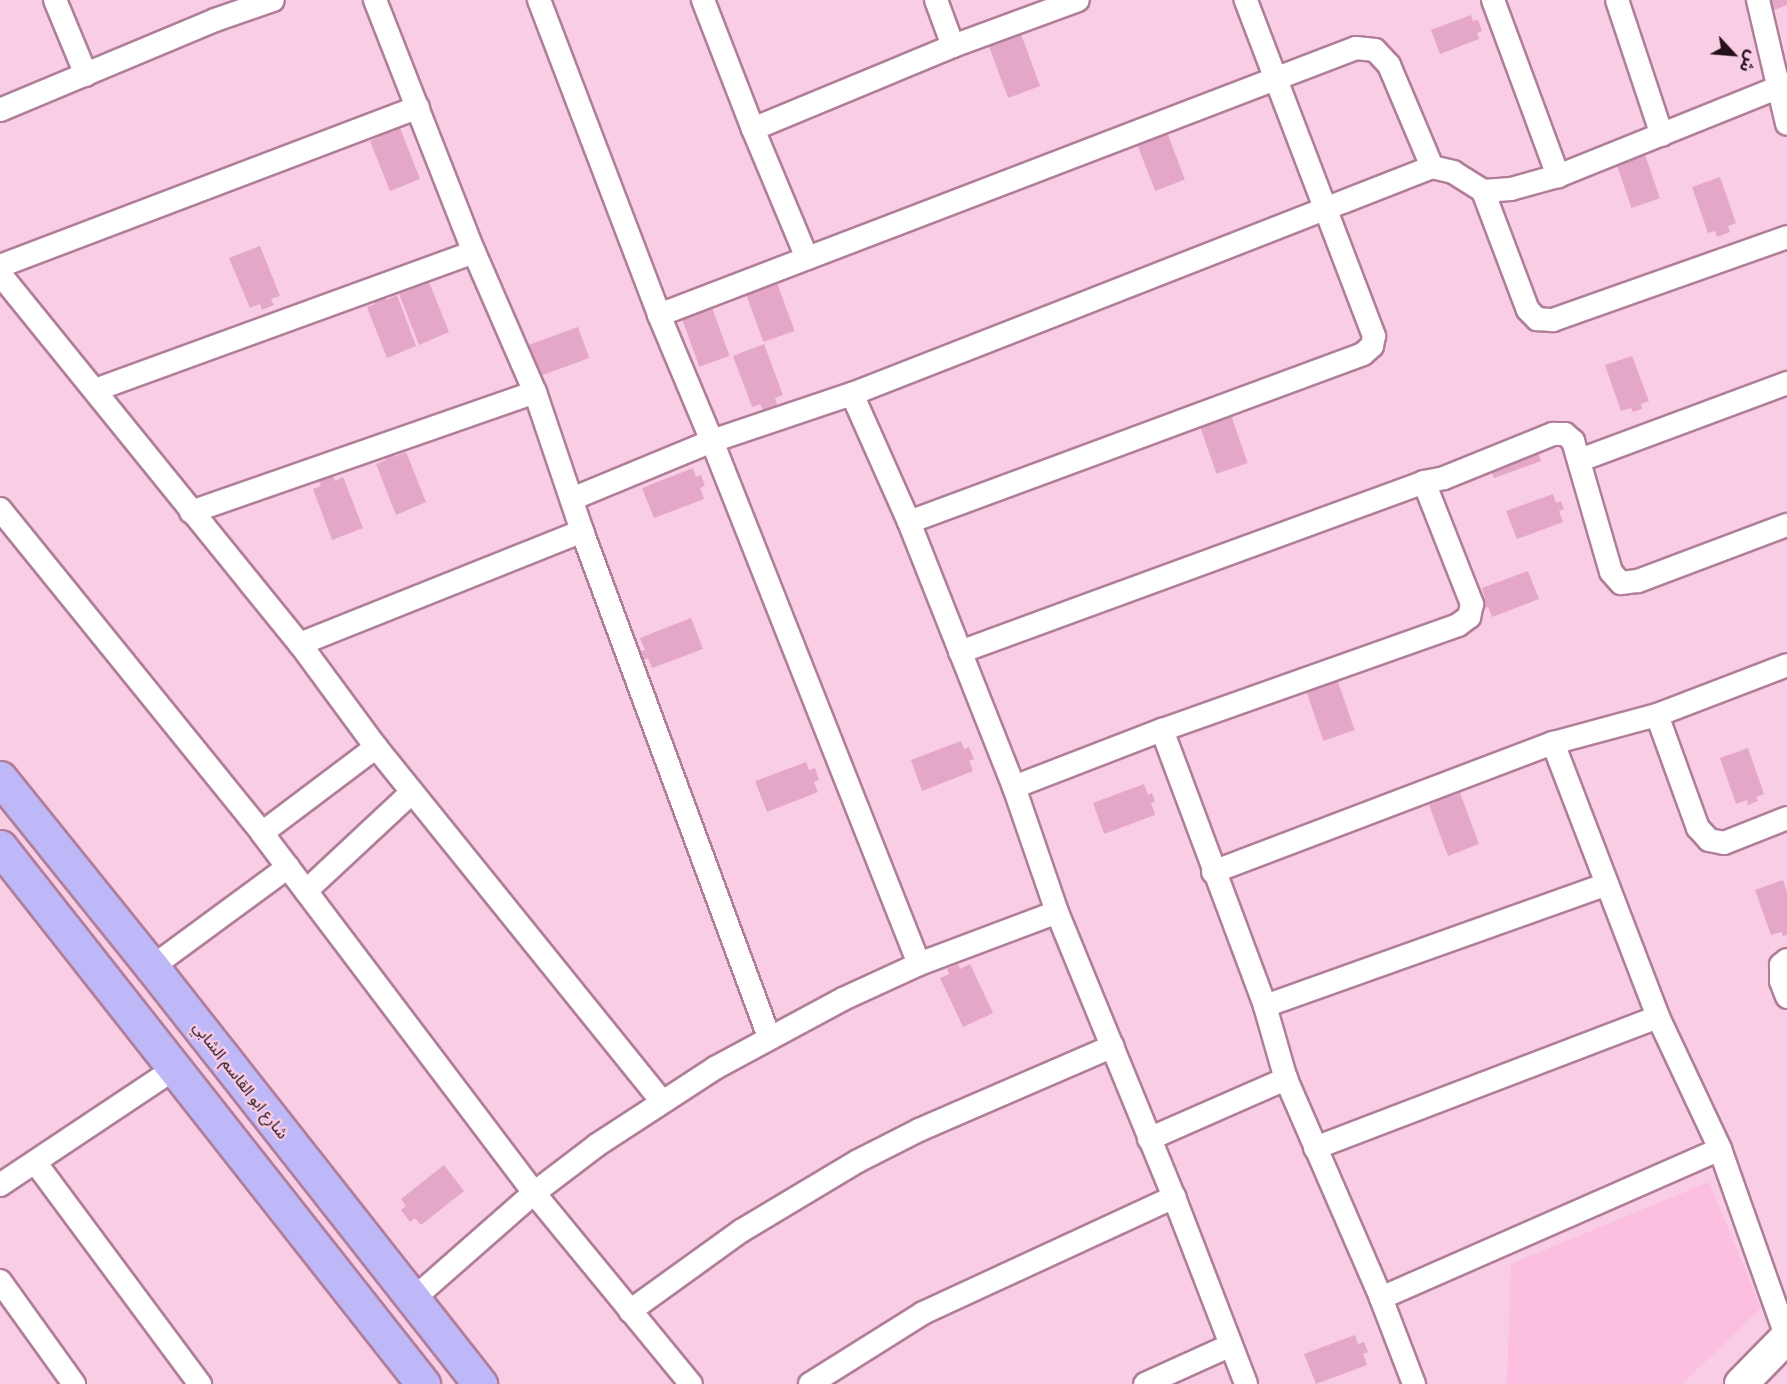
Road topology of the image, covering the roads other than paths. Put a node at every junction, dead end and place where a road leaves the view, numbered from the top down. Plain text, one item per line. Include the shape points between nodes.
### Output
1 (55, 0) edge
2 (273, 0) edge
3 (375, 0) edge
4 (539, 0) edge
5 (703, 0) edge
6 (936, 0) edge
7 (1078, 0) edge
8 (1246, 0) edge
9 (1493, 0) edge
10 (1617, 0) edge
11 (1758, 0) edge
12 (211, 10) edge
13 (953, 45) junction
14 (86, 75) junction
15 (1275, 79) junction
16 (1783, 85) edge
17 (418, 107) junction
18 (0, 110) edge
19 (1787, 124) edge
20 (753, 129) junction
21 (1662, 135) junction
22 (1432, 167) junction
23 (1558, 176) junction
24 (1483, 191) junction
25 (1323, 208) junction
26 (1787, 237) edge
27 (474, 252) junction
28 (807, 258) junction
29 (0, 266) edge
30 (0, 274) edge
31 (659, 315) junction
32 (1787, 383) edge
33 (94, 390) junction
34 (535, 392) junction
35 (852, 394) junction
36 (712, 441) junction
37 (1580, 460) junction
38 (1424, 482) junction
39 (572, 499) junction
40 (0, 509) edge
41 (191, 512) junction
42 (909, 522) junction
43 (1787, 525) edge
44 (582, 531) junction
45 (300, 644) junction
46 (960, 652) junction
47 (1787, 665) edge
48 (1657, 715) junction
49 (1162, 730) junction
50 (1553, 743) junction
51 (376, 747) junction
52 (0, 778) edge
53 (1014, 787) junction
54 (412, 792) junction
55 (1787, 818) edge
56 (262, 833) junction
57 (0, 847) edge
58 (288, 867) junction
59 (1213, 872) junction
60 (1607, 884) junction
61 (306, 891) junction
62 (1057, 912) junction
63 (1787, 960) edge
64 (919, 964) junction
65 (152, 967) junction
66 (1787, 997) edge
67 (1264, 1006) junction
68 (1658, 1017) junction
69 (768, 1037) junction
70 (1113, 1046) junction
71 (174, 1070) junction
72 (1286, 1079) junction
73 (662, 1101) junction
74 (272, 1120) junction
75 (1149, 1139) junction
76 (1316, 1148) junction
77 (237, 1149) junction
78 (1720, 1149) junction
79 (35, 1162) junction
80 (0, 1185) edge
81 (534, 1193) junction
82 (1174, 1197) junction
83 (0, 1281) edge
84 (1381, 1298) junction
85 (412, 1300) junction
86 (630, 1311) junction
87 (1787, 1338) edge
88 (1231, 1345) junction
89 (74, 1384) edge
90 (200, 1384) edge
91 (423, 1384) edge
92 (480, 1384) edge
93 (691, 1384) edge
94 (810, 1384) edge
95 (1145, 1384) edge
96 (1246, 1384) edge
97 (1414, 1384) edge
98 (1742, 1384) edge

1 - 14 street
2 - 12 street
3 - 17 street
4 - 31 street
5 - 20 street
6 - 13 street
7 - 13 street
8 - 15 street
9 - 23 street
10 - 21 street
11 - 16 street
12 - 14 street
13 - 20 street
14 - 18 street
15 - 22 street via 1356,48 1375,50 1389,65
15 - 25 street
15 - 28 street
16 - 19 street
16 - 21 street
17 - 27 street
17 - 29 street
20 - 28 street
21 - 23 street
22 - 24 street via 1452,172
22 - 25 street
23 - 24 street via 1511,189
24 - 26 street via 1528,310 1537,319 1553,320
25 - 35 street
25 - 42 street via 1374,336 1372,346 1362,354
27 - 33 street
27 - 34 street
28 - 31 street
30 - 33 street
31 - 36 street
32 - 37 street
33 - 41 street
34 - 39 street
34 - 41 street
35 - 36 street
35 - 42 street
36 - 39 street
36 - 64 street
37 - 38 street via 1573,441 1564,434 1553,434 1444,478
37 - 43 street via 1611,572 1621,583 1638,581
38 - 46 street
38 - 49 street via 1472,604 1469,617 1458,625
39 - 44 street
40 - 56 street
41 - 45 street
42 - 46 street
44 - 45 street
44 - 69 street
45 - 51 street
46 - 53 street
47 - 48 street
48 - 50 street
48 - 55 street via 1698,828 1709,840 1724,843
49 - 53 street
49 - 59 street
50 - 59 street
50 - 60 street
51 - 54 street
51 - 56 street
52 - 65 main road, شارع ابو القاسم الشابي
53 - 62 street
54 - 61 street
54 - 73 street
56 - 58 street
57 - 71 main road
58 - 61 street
58 - 65 street
59 - 67 street
60 - 67 street
60 - 68 street
61 - 81 street
62 - 64 street
62 - 70 street
63 - 66 street via 1781,965
64 - 69 street
65 - 74 main road, شارع ابو القاسم الشابي
67 - 72 street
68 - 76 street
68 - 78 street
69 - 73 street
70 - 75 street
70 - 86 street via 919,1130 858,1161 741,1231
71 - 77 main road
71 - 79 street
72 - 75 street
72 - 76 street
73 - 81 street
74 - 77 main road
74 - 85 main road, شارع ابو القاسم الشابي
75 - 82 street
76 - 84 street
77 - 91 main road
78 - 84 street
78 - 87 street
79 - 80 street
79 - 90 street
81 - 85 street
81 - 86 street
82 - 88 street
82 - 94 street via 923,1313
83 - 89 street
84 - 97 street
85 - 92 main road, شارع ابو القاسم الشابي
86 - 93 street
87 - 98 street
88 - 95 street
88 - 96 street

